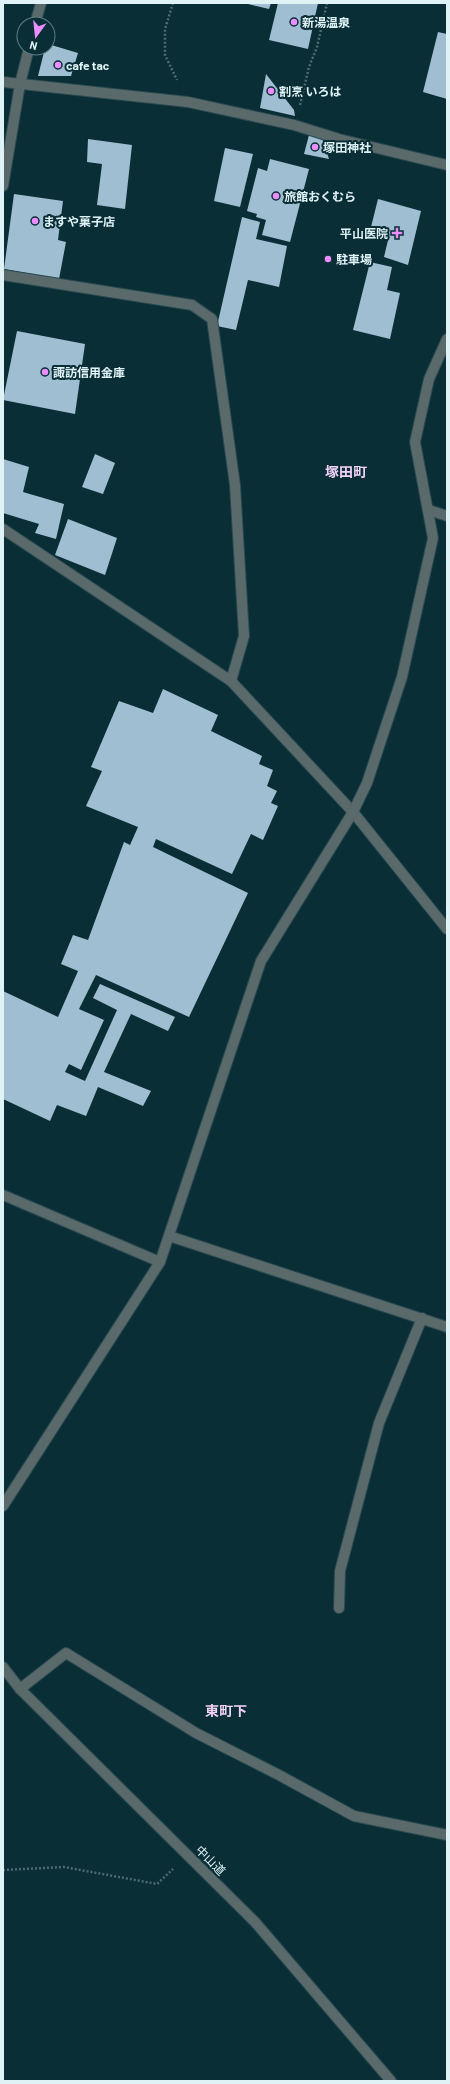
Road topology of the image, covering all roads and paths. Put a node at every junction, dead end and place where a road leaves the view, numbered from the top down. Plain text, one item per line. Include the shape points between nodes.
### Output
1 (41, 3) edge
2 (173, 3) edge
3 (327, 3) edge
4 (37, 16) edge
5 (27, 56) edge
6 (3, 82) edge
7 (20, 84) junction
8 (188, 102) junction
9 (294, 125) junction
10 (447, 164) edge
11 (3, 186) edge
12 (3, 275) edge
13 (447, 339) edge
14 (429, 510) junction
15 (447, 516) edge
16 (3, 529) edge
17 (231, 681) junction
18 (353, 812) junction
19 (447, 929) edge
20 (3, 1195) edge
21 (169, 1236) junction
22 (160, 1262) junction
23 (422, 1318) junction
24 (447, 1327) edge
25 (3, 1506) edge
26 (339, 1608) dead end
27 (3, 1667) edge
28 (20, 1689) junction
29 (447, 1835) edge
30 (187, 1855) junction
31 (3, 1870) edge
32 (391, 2081) edge

1 - 4 street
2 - 8 path via 165,29 165,55
3 - 9 path
5 - 7 street
6 - 7 street
7 - 8 street
7 - 11 street
8 - 9 street
9 - 10 street via 339,139
12 - 17 street via 192,305 212,319 235,485 244,636
13 - 14 street via 429,380 415,442
14 - 15 street
14 - 18 street via 433,538 402,677 367,783
16 - 17 street
17 - 18 street
18 - 19 street
18 - 21 street via 261,961
20 - 22 street
21 - 22 street
21 - 23 street
22 - 25 street
23 - 24 street
23 - 26 street via 379,1423 340,1571
27 - 28 street, 中山道
28 - 29 street via 66,1653 196,1733 354,1816
28 - 30 street, 中山道
30 - 31 path via 157,1884 64,1867
30 - 32 street, 中山道 via 254,1922

